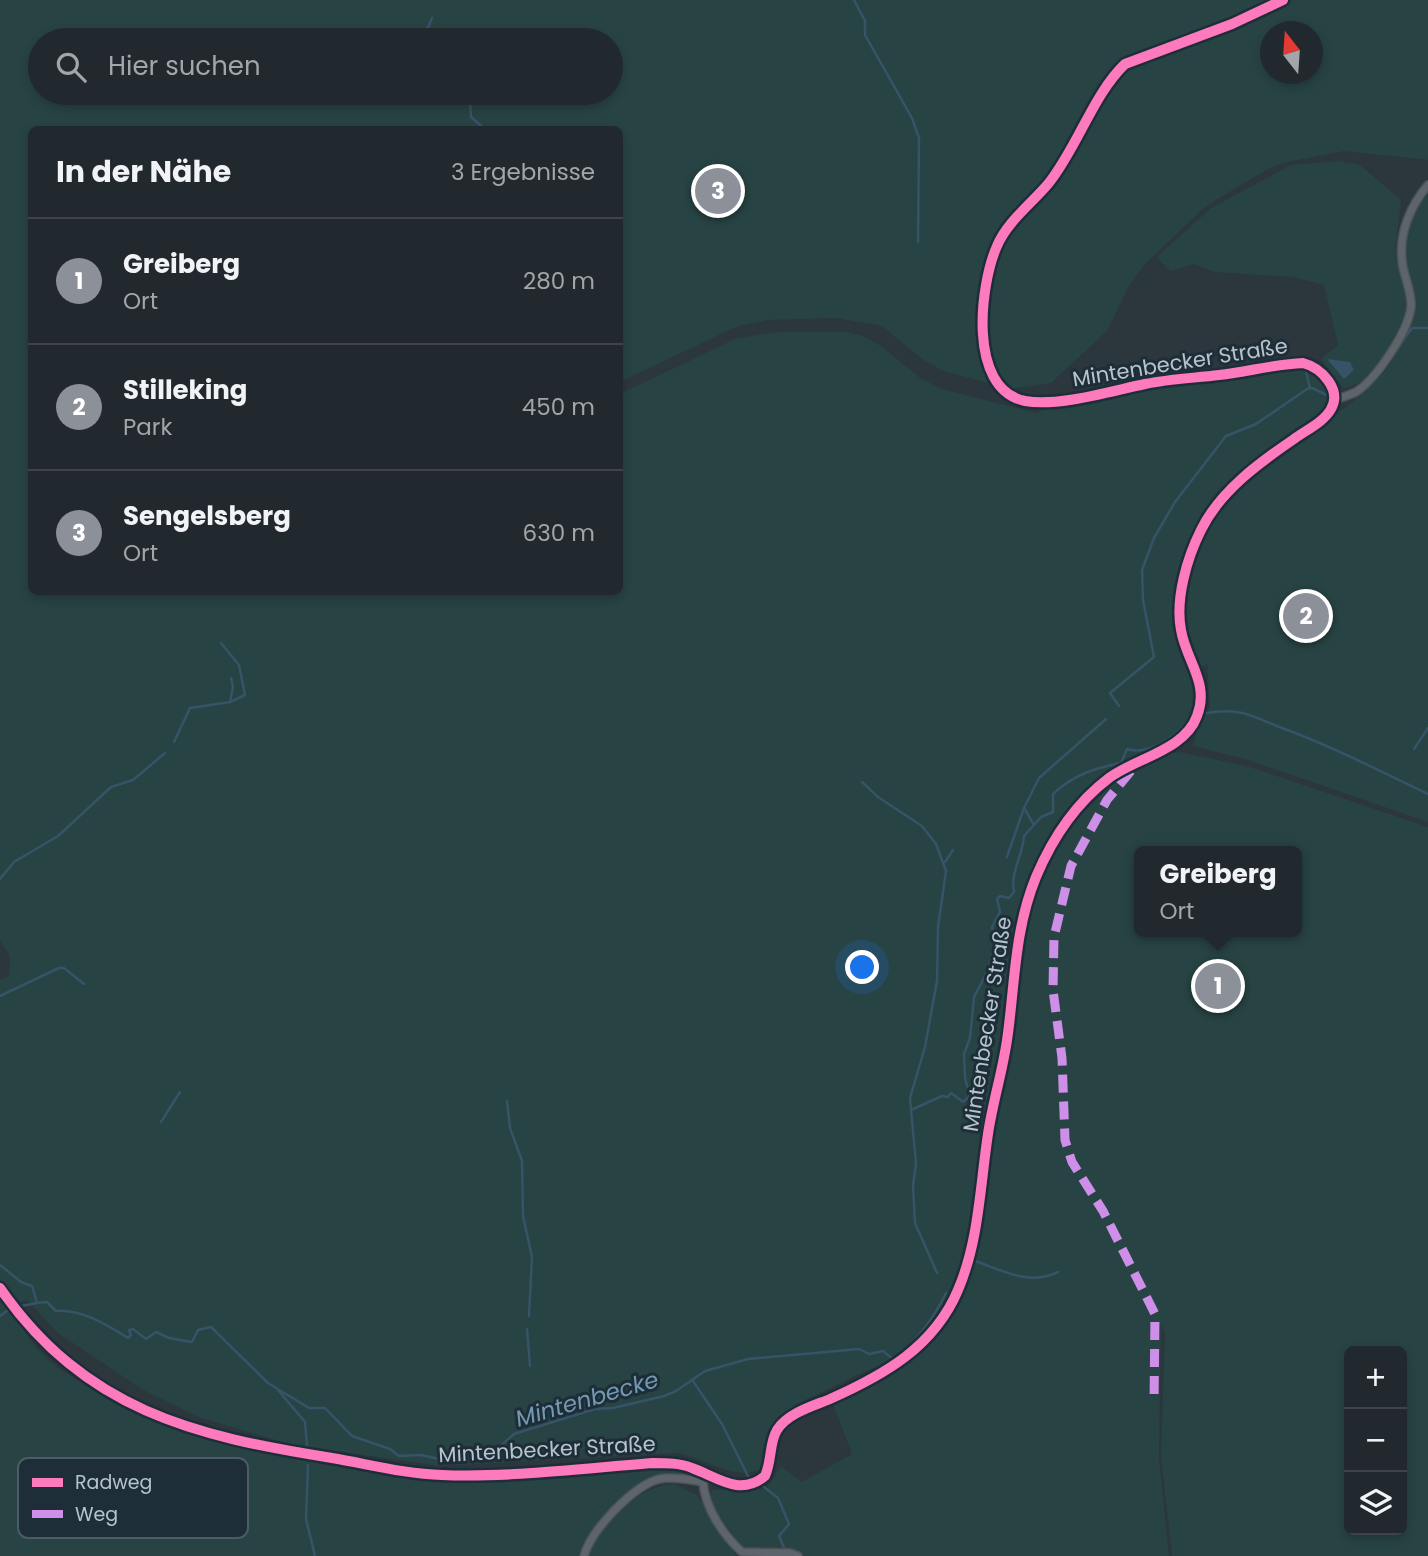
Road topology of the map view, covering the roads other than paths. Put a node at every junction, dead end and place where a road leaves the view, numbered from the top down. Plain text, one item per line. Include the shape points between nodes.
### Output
1 (1283, 0) edge
2 (1428, 185) edge
3 (1335, 400) junction
4 (0, 1289) edge
5 (706, 1479) junction
6 (584, 1556) edge
7 (798, 1556) edge

1 - 3 street, Mintenbecker Straße via 1132,60 1118,70 1055,175 1001,237 987,295 983,347 1004,391 1034,402 1303,363 1325,378 1334,389
2 - 3 street via 1416,200 1402,243 1411,295 1409,319 1378,368 1356,392
3 - 5 street, Mintenbecker Straße via 1327,415 1239,482 1202,528 1189,560 1180,618 1200,685 1201,705 1188,732 1122,769 1093,792 1056,837 1034,882 1020,927 1008,1033 968,1263 942,1319 920,1347 892,1368 785,1421 774,1436 768,1468 758,1481 745,1486
4 - 5 street, Mintenbecker Straße via 36,1334 89,1381 132,1406 214,1435 440,1475 653,1463 688,1466
5 - 6 street via 651,1482 597,1530
5 - 7 street via 706,1502 742,1552

